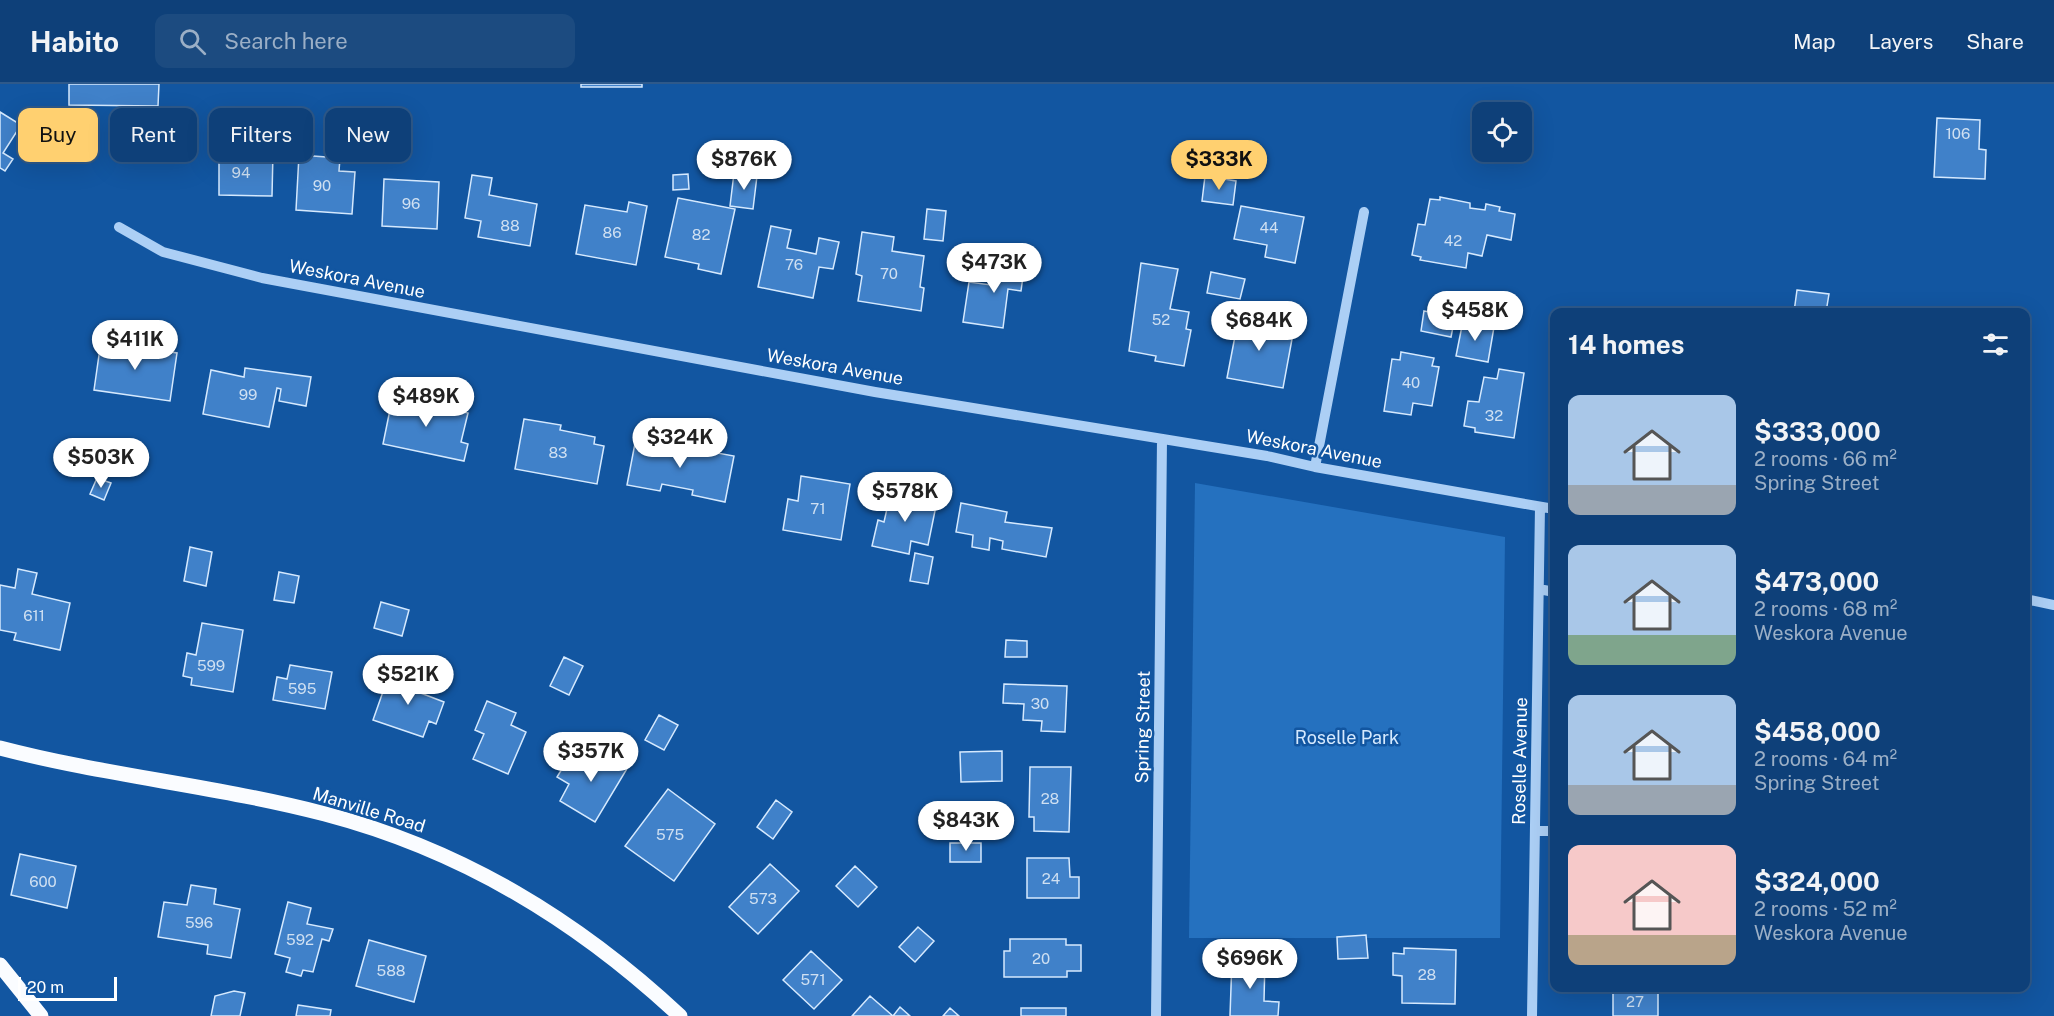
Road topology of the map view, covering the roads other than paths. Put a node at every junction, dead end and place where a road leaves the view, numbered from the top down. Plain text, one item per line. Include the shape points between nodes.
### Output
1 (1364, 212) dead end
2 (119, 227) dead end
3 (1162, 439) junction
4 (1315, 467) junction
5 (1540, 507) junction
6 (1550, 508) edge
7 (1539, 589) junction
8 (1550, 591) edge
9 (2030, 600) edge
10 (2054, 604) edge
11 (0, 748) edge
12 (1535, 831) junction
13 (1550, 831) edge
14 (0, 964) edge
15 (41, 1016) edge
16 (680, 1016) edge
17 (1156, 1016) edge
18 (1532, 1016) edge

1 - 4 street
2 - 3 street, Weskora Avenue via 163,252 262,278 863,390
3 - 4 street, Weskora Avenue
3 - 17 street, Spring Street
4 - 5 street, Weskora Avenue
5 - 6 street, Weskora Avenue
5 - 7 street, Roselle Avenue
7 - 8 street
7 - 12 street, Roselle Avenue
9 - 10 street
11 - 16 main road, Manville Road via 322,814 416,843 484,874 544,908 623,965
12 - 13 street
12 - 18 street, Roselle Avenue
14 - 15 main road

